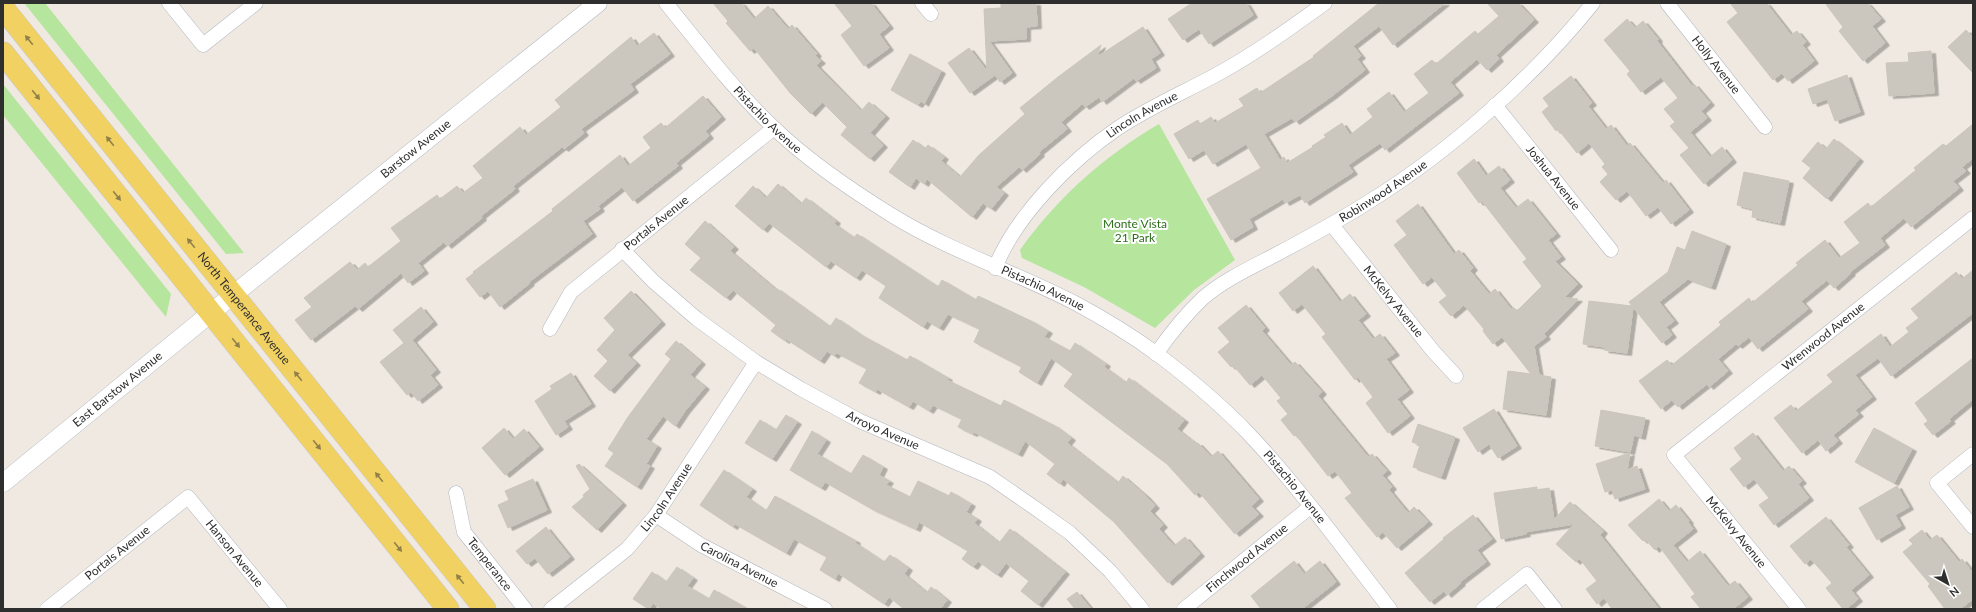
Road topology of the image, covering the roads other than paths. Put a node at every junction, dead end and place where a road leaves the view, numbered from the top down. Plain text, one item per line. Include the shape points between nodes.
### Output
1 (170, 3) edge
2 (256, 3) edge
3 (598, 3) edge
4 (666, 3) edge
5 (1325, 3) edge
6 (1593, 3) edge
7 (1667, 3) edge
8 (3, 8) edge
9 (3, 54) edge
10 (1495, 105) junction
11 (1765, 127) dead end
12 (774, 128) junction
13 (1973, 218) edge
14 (1332, 224) junction
15 (622, 249) junction
16 (1611, 250) dead end
17 (995, 268) junction
18 (233, 295) junction
19 (212, 313) junction
20 (550, 329) dead end
21 (1156, 354) junction
22 (756, 362) junction
23 (1456, 376) dead end
24 (1973, 454) edge
25 (1674, 455) joint
26 (3, 483) edge
27 (456, 493) dead end
28 (188, 497) joint
29 (1310, 507) junction
30 (656, 515) junction
31 (1973, 527) edge
32 (47, 609) edge
33 (280, 609) edge
34 (448, 609) edge
35 (485, 609) edge
36 (525, 609) edge
37 (551, 609) edge
38 (825, 609) edge
39 (1142, 609) edge
40 (1184, 609) edge
41 (1390, 609) edge
42 (1483, 609) edge
43 (1555, 609) edge
44 (1799, 609) edge

1 - 2 street via 203,45
3 - 18 street, Barstow Avenue
4 - 12 street, Pistachio Avenue via 717,67
5 - 17 street, Lincoln Avenue via 1272,42 1118,128 1081,156 1035,203 1003,247
6 - 10 street, Robinwood Avenue via 1531,71
7 - 11 street, Holly Avenue
18 -> 8 main road, North Temperance Avenue
9 -> 19 main road
10 - 14 street, Robinwood Avenue via 1438,154 1372,200
10 - 16 street, Joshua Avenue
12 - 15 street, Portals Avenue
12 - 17 street, Pistachio Avenue via 812,160 894,216
13 - 25 street, Wrenwood Avenue
14 - 21 street, Robinwood Avenue via 1235,276 1203,298 1176,326
14 - 23 street, McKelvy Avenue
15 - 20 street, Portals Avenue via 571,292
15 - 22 street, Arroyo Avenue via 692,314
17 - 21 street, Pistachio Avenue via 1074,303
18 - 19 street, East Barstow Avenue
35 -> 18 main road, North Temperance Avenue
19 - 26 street, East Barstow Avenue
19 -> 34 main road
21 - 29 street, Pistachio Avenue via 1203,391 1247,432
22 - 30 street, Lincoln Avenue
22 - 39 street, Arroyo Avenue via 860,421 990,477 1070,532 1110,571
24 - 31 street via 1937,483
25 - 44 street, McKelvy Avenue
27 - 36 street, Temperance via 464,532
28 - 32 street, Portals Avenue
28 - 33 street, Hanson Avenue
29 - 40 street, Finchwood Avenue
29 - 41 street, Pistachio Avenue
30 - 37 street, Lincoln Avenue via 627,548
30 - 38 street, Carolina Avenue via 701,545
42 - 43 street via 1527,574

